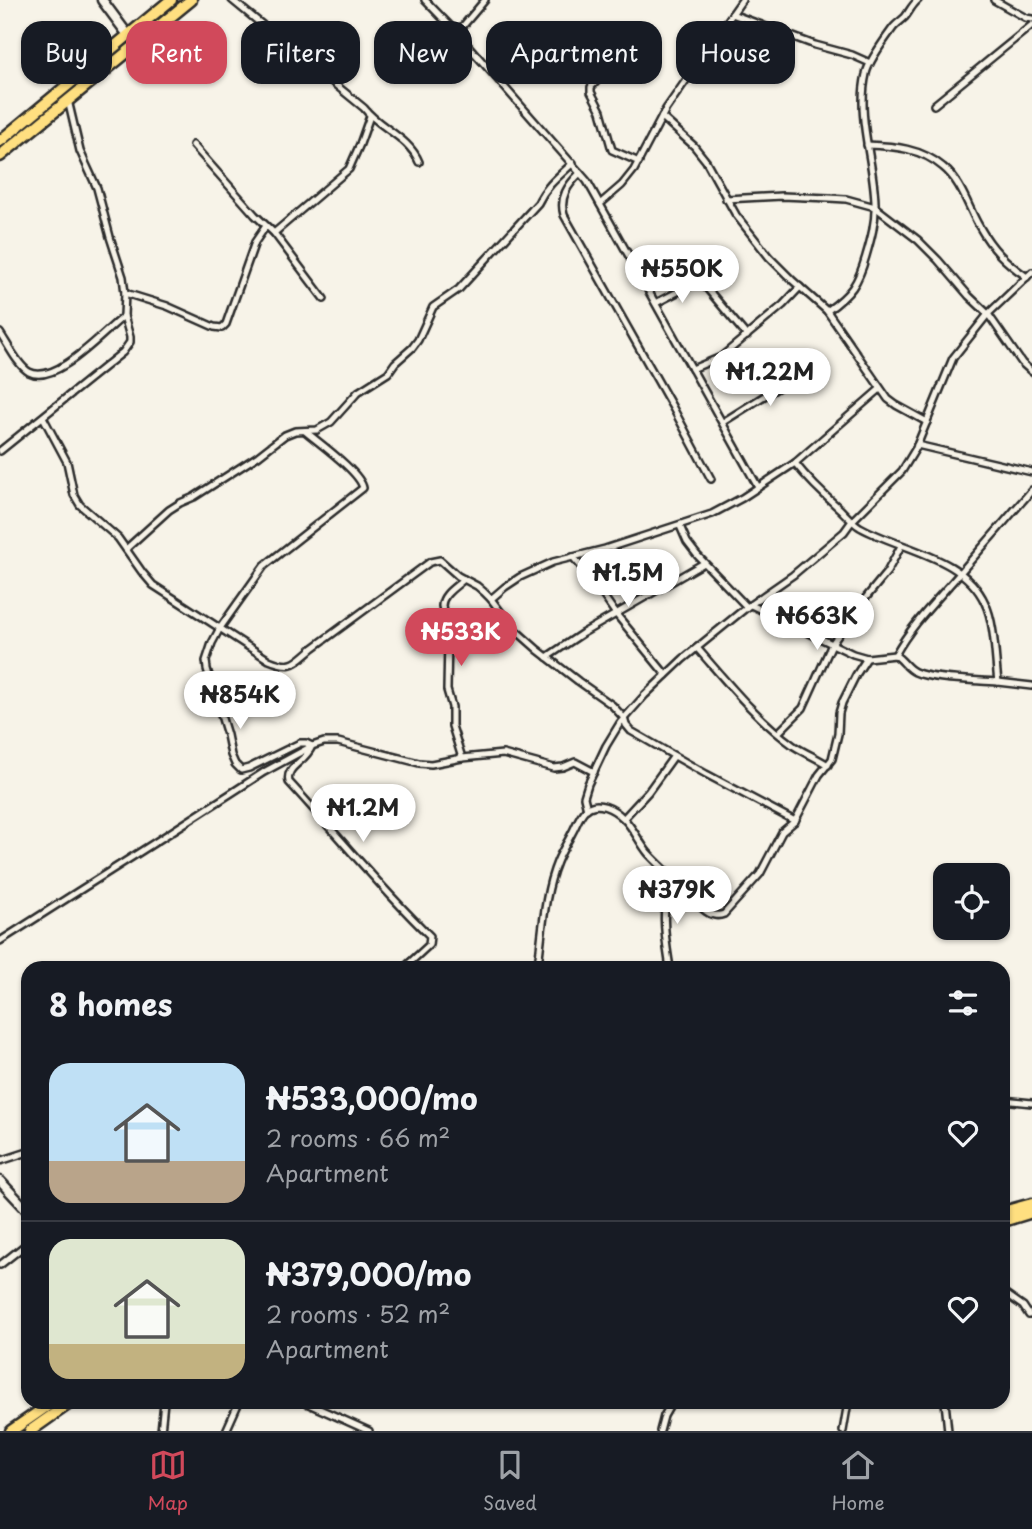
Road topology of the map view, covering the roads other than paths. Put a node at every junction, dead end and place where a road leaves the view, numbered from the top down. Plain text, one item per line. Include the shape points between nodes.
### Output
1 (102, 0) edge
2 (171, 0) edge
3 (191, 0) edge
4 (232, 0) edge
5 (425, 0) edge
6 (485, 0) edge
7 (742, 0) edge
8 (918, 0) edge
9 (994, 0) edge
10 (732, 14) junction
11 (145, 21) edge
12 (445, 21) edge
13 (467, 21) edge
14 (1032, 22) edge
15 (126, 32) edge
16 (126, 37) edge
17 (472, 50) edge
18 (870, 63) junction
19 (593, 84) edge
20 (68, 100) junction
21 (934, 106) dead end
22 (370, 116) junction
23 (662, 117) junction
24 (0, 141) edge
25 (193, 145) dead end
26 (867, 145) junction
27 (0, 156) edge
28 (419, 162) dead end
29 (639, 162) junction
30 (573, 163) junction
31 (580, 173) junction
32 (726, 199) junction
33 (600, 204) junction
34 (876, 206) junction
35 (266, 226) junction
36 (274, 233) junction
37 (1029, 275) edge
38 (800, 288) junction
39 (125, 293) junction
40 (324, 299) dead end
41 (656, 303) junction
42 (827, 311) junction
43 (988, 314) junction
44 (124, 316) junction
45 (0, 333) edge
46 (747, 336) junction
47 (692, 369) junction
48 (804, 371) dead end
49 (1032, 372) edge
50 (880, 389) junction
51 (43, 417) junction
52 (723, 422) junction
53 (927, 422) junction
54 (305, 431) junction
55 (917, 445) junction
56 (0, 451) edge
57 (795, 463) junction
58 (1032, 472) edge
59 (711, 479) dead end
60 (758, 487) junction
61 (1031, 492) edge
62 (852, 521) junction
63 (680, 526) junction
64 (901, 546) junction
65 (126, 549) junction
66 (573, 557) junction
67 (704, 563) junction
68 (960, 573) junction
69 (464, 579) junction
70 (491, 599) junction
71 (749, 606) junction
72 (616, 614) junction
73 (220, 628) junction
74 (832, 645) junction
75 (697, 648) junction
76 (895, 655) junction
77 (547, 657) junction
78 (867, 658) junction
79 (666, 675) junction
80 (998, 682) junction
81 (1032, 686) edge
82 (624, 718) junction
83 (778, 733) junction
84 (312, 746) junction
85 (674, 756) junction
86 (462, 758) junction
87 (828, 765) junction
88 (594, 772) junction
89 (587, 809) junction
90 (624, 818) junction
91 (795, 821) junction
92 (674, 880) junction
93 (0, 941) edge
94 (412, 961) edge
95 (538, 961) edge
96 (669, 961) edge
97 (1010, 1101) edge
98 (1032, 1104) edge
99 (21, 1154) edge
100 (0, 1161) edge
101 (0, 1181) edge
102 (21, 1204) edge
103 (1032, 1204) edge
104 (1010, 1210) edge
105 (1032, 1212) edge
106 (1010, 1219) edge
107 (21, 1248) edge
108 (0, 1265) edge
109 (1010, 1298) edge
110 (1029, 1315) dead end
111 (43, 1409) edge
112 (61, 1409) edge
113 (163, 1409) edge
114 (236, 1409) edge
115 (320, 1409) edge
116 (668, 1409) edge
117 (847, 1409) edge
118 (946, 1409) edge
119 (11, 1431) edge
120 (30, 1431) edge
121 (161, 1431) edge
122 (226, 1431) edge
123 (369, 1431) edge
124 (660, 1431) edge
125 (843, 1431) edge
126 (948, 1431) edge

1 - 15 street
2 - 11 highway
3 - 20 highway
4 - 22 street
5 - 12 street
6 - 13 street
7 - 10 street
8 - 18 street
9 - 14 street
10 - 18 street
10 - 23 street
14 - 21 street
16 - 24 highway
17 - 30 street
18 - 26 street via 863,107
19 - 29 street via 591,92 612,150
20 - 27 highway
20 - 39 street via 80,151 97,188 120,263
22 - 28 street via 393,132
22 - 36 street via 349,169
23 - 29 street
23 - 32 street via 706,161
25 - 35 street
26 - 34 street
26 - 37 street via 906,148 944,168 997,252
29 - 33 street
30 - 31 street
30 - 54 street via 458,289 433,307 418,340 388,373 358,392 331,422
31 - 33 street
31 - 59 street via 567,186 561,206 564,215
32 - 34 street via 829,198
32 - 38 street via 769,257
33 - 41 street
34 - 42 street via 867,251 850,294
34 - 43 street via 918,240
35 - 36 street
35 - 39 street via 255,242 222,328
36 - 40 street
37 - 43 street
38 - 42 street
38 - 46 street
39 - 44 street
41 - 46 street via 701,283
41 - 47 street
42 - 50 street
43 - 49 street
43 - 53 street via 953,358
44 - 45 street via 62,367 39,375 21,365
44 - 51 street via 130,342 123,352
46 - 47 street via 721,357
47 - 52 street
48 - 52 street
50 - 53 street via 896,405
50 - 57 street
51 - 56 street
51 - 65 street via 67,462 80,505
52 - 60 street
53 - 55 street
54 - 65 street via 285,435 169,510
54 - 73 street via 347,466 363,488 264,566
55 - 58 street
55 - 62 street via 902,471
57 - 60 street
57 - 62 street
60 - 63 street via 733,504
61 - 68 street
62 - 64 street
62 - 71 street via 809,562
63 - 66 street
63 - 67 street
64 - 68 street via 939,559
64 - 74 street
65 - 73 street via 153,585
66 - 70 street via 520,577
66 - 72 street
67 - 71 street
67 - 72 street
68 - 76 street via 905,636
68 - 80 street via 980,593 990,614
69 - 70 street
69 - 73 street via 440,560 430,562 289,666 269,660
69 - 86 street via 444,597 442,606 448,638 447,690
70 - 77 street via 512,627
71 - 74 street
71 - 75 street
72 - 77 street
72 - 79 street
73 - 84 street via 206,661 235,764 249,768 300,743
74 - 78 street
74 - 83 street via 803,709
75 - 79 street
75 - 83 street
76 - 78 street
76 - 80 street via 923,675
77 - 82 street
78 - 87 street via 842,703 835,751
79 - 82 street
80 - 81 street
82 - 85 street via 631,731
82 - 88 street
83 - 87 street
84 - 86 street via 338,742 431,764
84 - 93 street
84 - 94 street via 289,771 289,782 430,936 429,945
85 - 90 street
85 - 91 street
86 - 88 street via 503,754 554,768 575,762
87 - 91 street
88 - 89 street via 584,797
89 - 90 street via 602,805
89 - 95 street via 557,862
90 - 92 street
91 - 92 street via 782,832 760,874 724,914 712,915
92 - 96 street via 664,931
97 - 98 street
99 - 100 street
101 - 102 street
103 - 104 highway
105 - 106 highway
107 - 108 street
109 - 110 street
111 - 119 highway
112 - 120 highway
113 - 121 street
114 - 122 street
115 - 123 street
116 - 124 street
117 - 125 street
118 - 126 street

